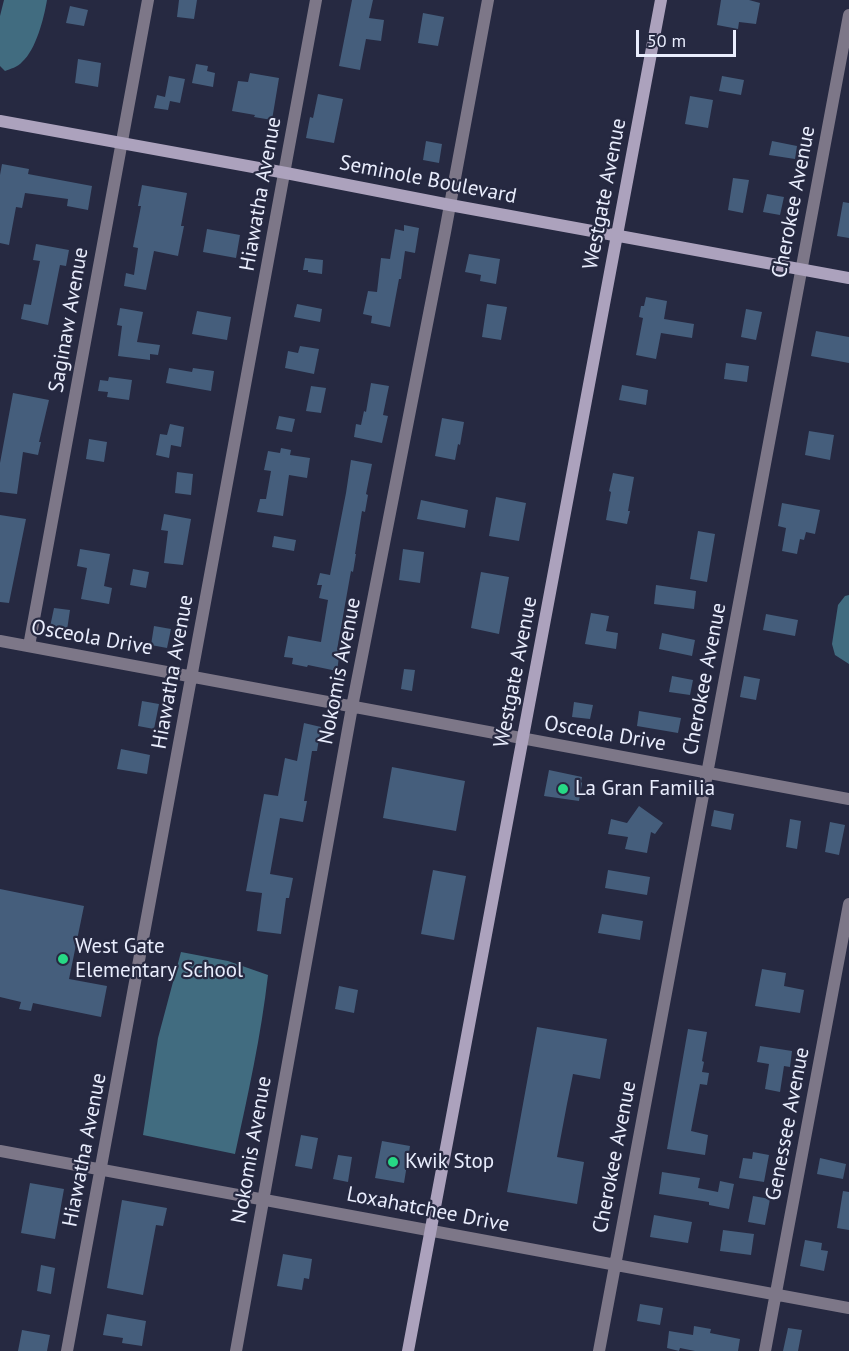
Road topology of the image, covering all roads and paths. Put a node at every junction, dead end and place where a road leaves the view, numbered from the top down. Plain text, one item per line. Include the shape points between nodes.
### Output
1 (148, 0) edge
2 (316, 0) edge
3 (488, 0) edge
4 (661, 0) edge
5 (849, 15) edge
6 (0, 121) edge
7 (121, 143) junction
8 (286, 172) junction
9 (450, 205) junction
10 (617, 235) junction
11 (801, 269) junction
12 (849, 278) edge
13 (0, 641) edge
14 (29, 646) junction
15 (192, 676) junction
16 (352, 707) junction
17 (523, 739) junction
18 (707, 773) junction
19 (849, 800) edge
20 (849, 904) edge
21 (0, 1151) edge
22 (101, 1169) junction
23 (263, 1200) junction
24 (431, 1231) junction
25 (615, 1265) junction
26 (776, 1295) junction
27 (849, 1308) edge
28 (67, 1351) edge
29 (236, 1351) edge
30 (408, 1351) edge
31 (598, 1351) edge
32 (765, 1351) edge

1 - 7 street, Saginaw Avenue
2 - 8 street, Hiawatha Avenue
3 - 9 street, Nokomis Avenue
4 - 10 street, Westgate Avenue
5 - 11 street, Cherokee Avenue
6 - 7 street, Seminole Boulevard
7 - 8 street, Seminole Boulevard
7 - 14 street, Saginaw Avenue
8 - 9 street, Seminole Boulevard
8 - 15 street, Hiawatha Avenue
9 - 10 street, Seminole Boulevard
9 - 16 street, Nokomis Avenue
10 - 11 street, Seminole Boulevard
10 - 17 street, Westgate Avenue
11 - 12 street, Seminole Boulevard
11 - 18 street, Cherokee Avenue
13 - 14 street, Osceola Drive
14 - 15 street, Osceola Drive
15 - 16 street, Osceola Drive
15 - 22 street, Hiawatha Avenue
16 - 17 street, Osceola Drive
16 - 23 street, Nokomis Avenue
17 - 18 street, Osceola Drive
17 - 24 street, Westgate Avenue
18 - 19 street, Osceola Drive
18 - 25 street, Cherokee Avenue
20 - 26 street, Genessee Avenue
21 - 22 street, Loxahatchee Drive
22 - 23 street, Loxahatchee Drive
22 - 28 street, Hiawatha Avenue
23 - 24 street, Loxahatchee Drive
23 - 29 street, Nokomis Avenue
24 - 25 street, Loxahatchee Drive
24 - 30 street, Westgate Avenue
25 - 26 street, Loxahatchee Drive
25 - 31 street, Cherokee Avenue
26 - 27 street, Loxahatchee Drive
26 - 32 street, Genessee Avenue

